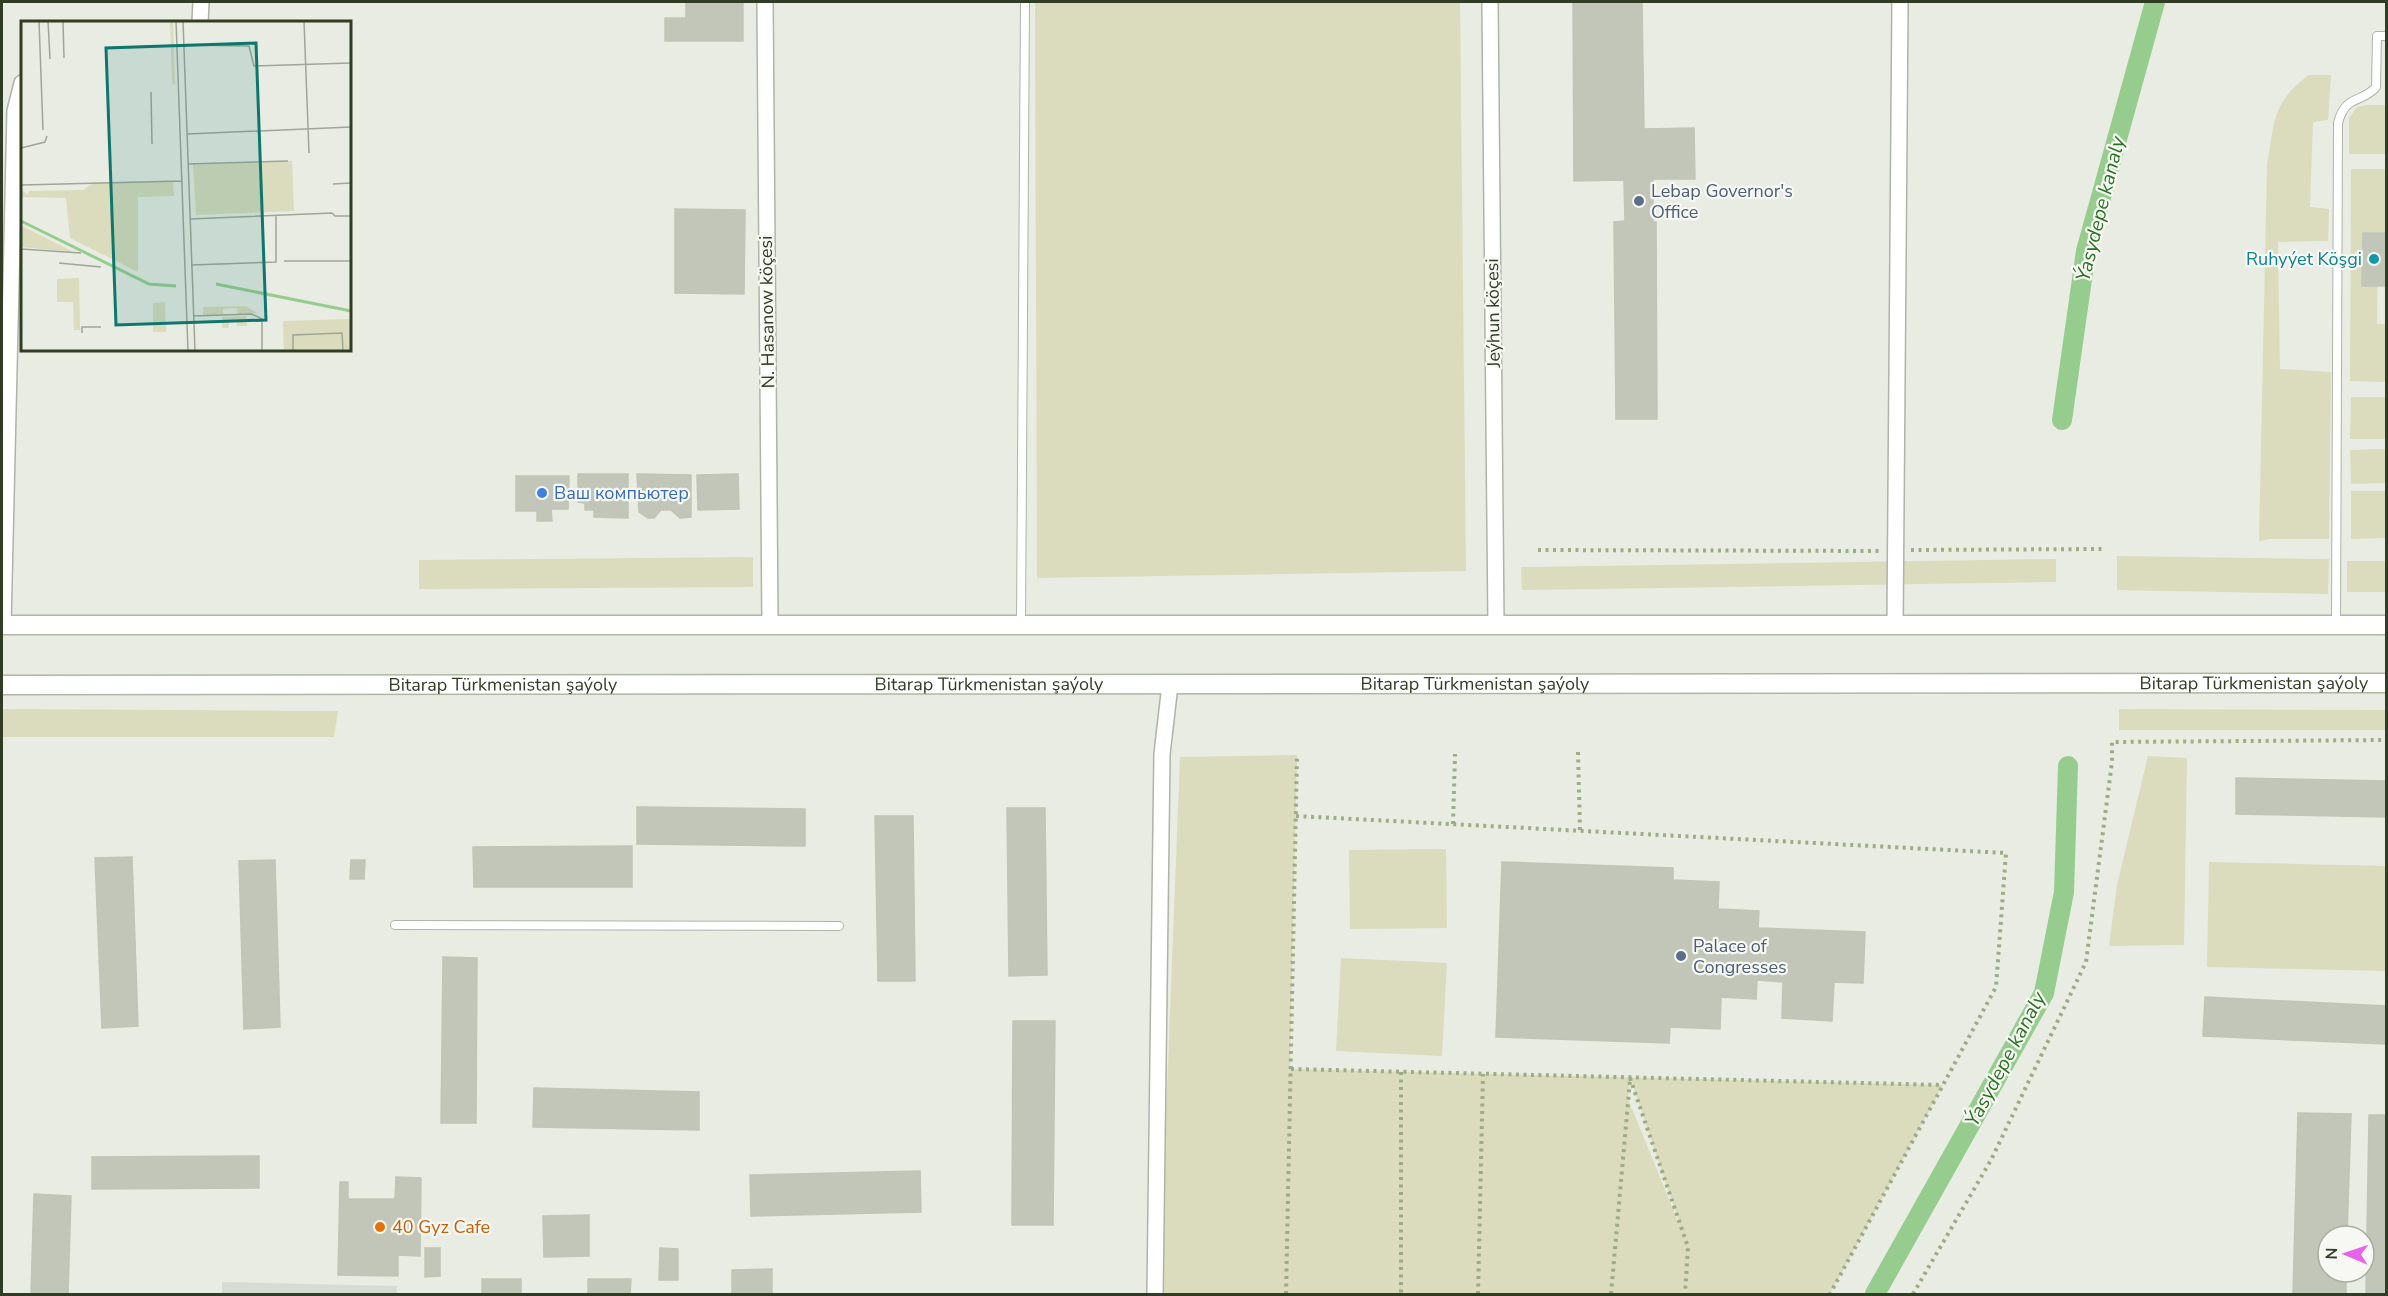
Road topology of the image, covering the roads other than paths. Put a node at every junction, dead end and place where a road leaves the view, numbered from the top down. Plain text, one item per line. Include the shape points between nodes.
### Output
1 (201, 2) edge
2 (765, 2) edge
3 (1025, 2) edge
4 (1490, 2) edge
5 (1900, 2) edge
6 (200, 21) edge
7 (2386, 36) edge
8 (21, 87) edge
9 (770, 623) junction
10 (1021, 624) junction
11 (2, 625) edge
12 (1496, 625) junction
13 (2336, 625) junction
14 (2386, 625) edge
15 (1895, 626) junction
16 (2386, 683) edge
17 (2, 685) edge
18 (1170, 685) junction
19 (394, 925) dead end
20 (839, 926) dead end
21 (1155, 1294) edge

1 - 6 street
2 - 9 street, N. Hasanow köçesi
3 - 10 lane
4 - 12 street, Jeýhun köçesi
5 - 15 street
7 - 13 lane via 2377,36 2376,87 2349,102 2338,123
8 - 11 street via 15,111
9 - 10 main road
9 - 11 main road
10 - 12 main road
12 - 15 main road
13 - 14 main road
13 - 15 main road
16 - 18 main road, Bitarap Türkmenistan şaýoly
17 - 18 main road, Bitarap Türkmenistan şaýoly
18 - 21 street via 1162,754
19 - 20 lane

